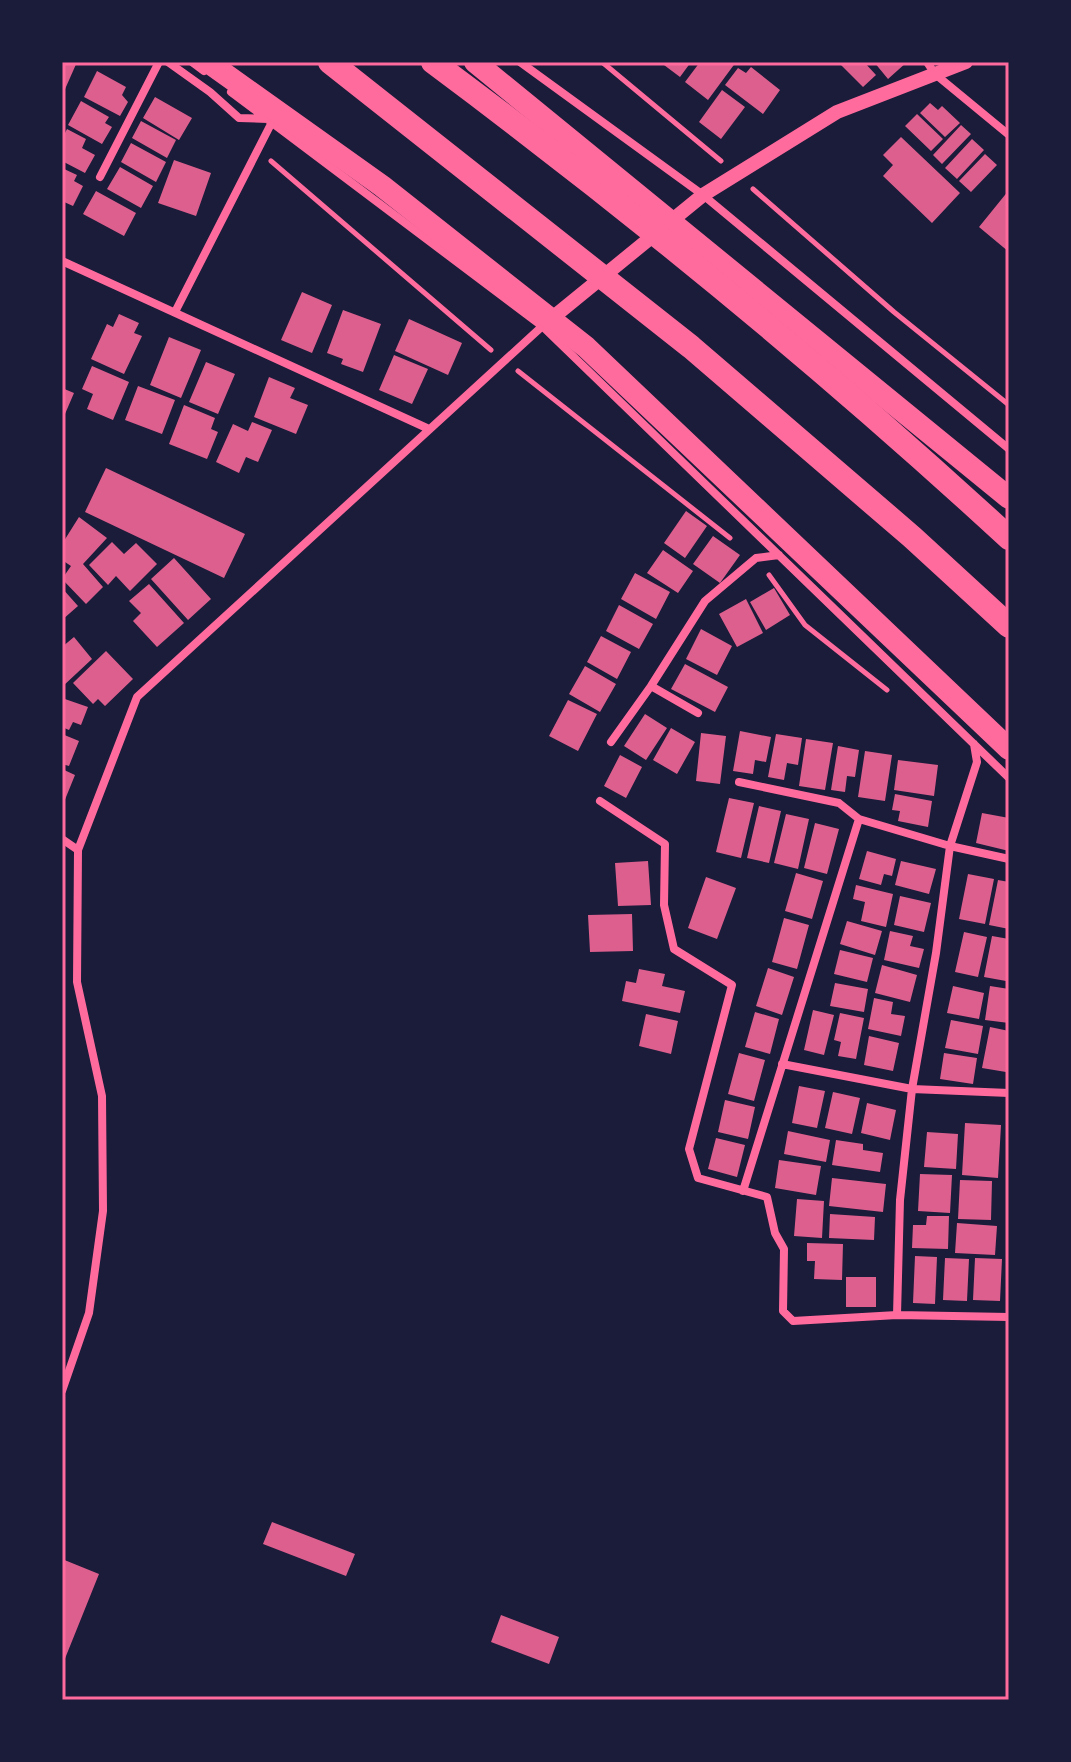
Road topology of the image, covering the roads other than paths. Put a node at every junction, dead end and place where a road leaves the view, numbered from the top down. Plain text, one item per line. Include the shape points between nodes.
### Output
1 (159, 62) edge
2 (168, 62) edge
3 (192, 62) edge
4 (208, 62) edge
5 (330, 62) edge
6 (433, 62) edge
7 (475, 62) edge
8 (520, 62) edge
9 (966, 62) edge
10 (931, 68) edge
11 (270, 121) junction
12 (1009, 135) edge
13 (100, 177) dead end
14 (703, 195) junction
15 (62, 261) edge
16 (175, 312) junction
17 (546, 322) junction
18 (429, 429) junction
19 (1009, 449) edge
20 (1009, 498) edge
21 (1009, 538) edge
22 (779, 555) junction
23 (1009, 626) edge
24 (651, 686) junction
25 (698, 713) dead end
26 (611, 742) dead end
27 (974, 744) junction
28 (1009, 749) edge
29 (1009, 778) edge
30 (739, 782) dead end
31 (600, 801) dead end
32 (859, 819) junction
33 (62, 839) edge
34 (950, 846) junction
35 (78, 850) junction
36 (1009, 859) edge
37 (782, 1064) junction
38 (912, 1089) junction
39 (1009, 1093) edge
40 (743, 1191) junction
41 (897, 1315) junction
42 (1009, 1316) edge
43 (62, 1391) edge

1 - 13 street
2 - 11 street via 239,118
3 - 11 street
4 - 17 highway via 382,186
5 - 23 highway via 691,347
6 - 21 highway via 729,293
7 - 20 highway
8 - 14 street
9 - 10 street
10 - 12 street
10 - 14 street via 837,112
11 - 16 street
11 - 17 street
14 - 17 street
14 - 19 street
15 - 16 street
16 - 18 street
17 - 18 street
17 - 22 street
17 - 28 highway via 586,347
18 - 35 street via 137,697
22 - 24 street via 756,558 705,601
22 - 27 street
24 - 25 street
24 - 26 street
27 - 29 street
27 - 34 street via 977,762
30 - 32 street via 839,803
31 - 40 street via 665,844 664,905 674,949 732,985 689,1149 698,1178
32 - 34 street
32 - 37 street
33 - 35 street
34 - 36 street
34 - 38 street
35 - 43 street via 77,982 102,1096 103,1211 89,1313
37 - 38 street
37 - 40 street
38 - 39 street
38 - 41 street via 900,1200
40 - 41 street via 767,1197 784,1249 783,1311 793,1321
41 - 42 street

